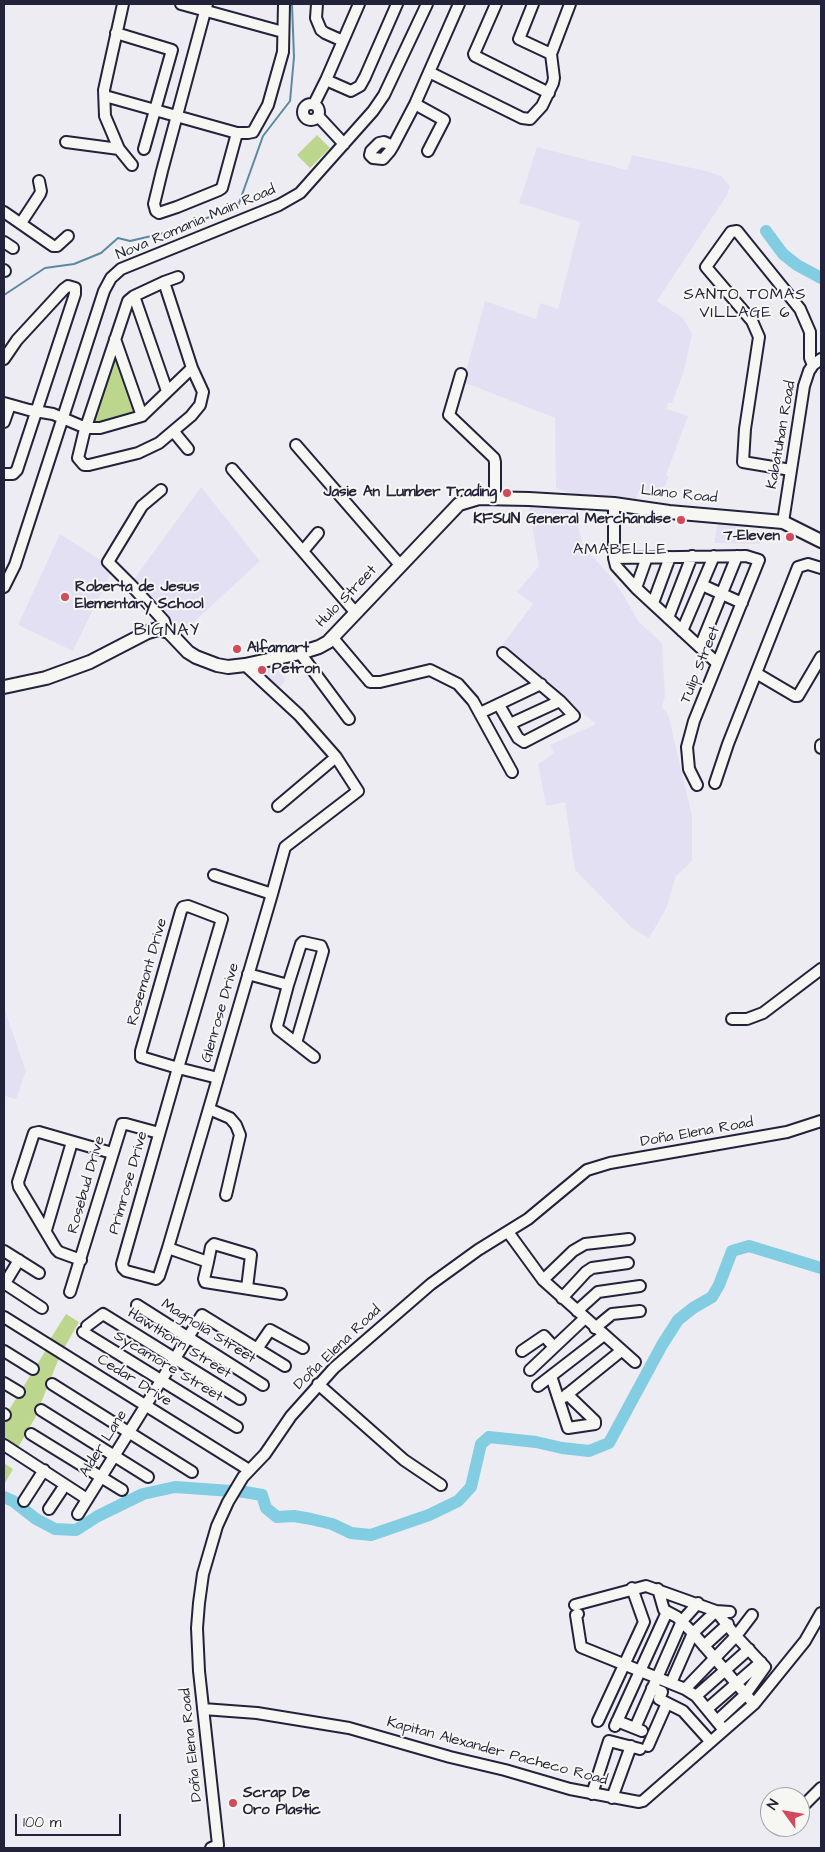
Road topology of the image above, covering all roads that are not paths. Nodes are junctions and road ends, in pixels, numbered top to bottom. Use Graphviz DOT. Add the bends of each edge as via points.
graph roads {
  1 [pos="123,4"];
  2 [pos="181,4"];
  3 [pos="284,4"];
  4 [pos="317,4"];
  5 [pos="358,4"];
  6 [pos="397,4"];
  7 [pos="427,4"];
  8 [pos="459,4"];
  9 [pos="496,4"];
  10 [pos="533,4"];
  11 [pos="570,4"];
  12 [pos="207,7"];
  13 [pos="283,32"];
  14 [pos="116,33"];
  15 [pos="342,41"];
  16 [pos="551,54"];
  17 [pos="429,72"];
  18 [pos="326,80"];
  19 [pos="549,93"];
  20 [pos="105,96"];
  21 [pos="314,104"];
  22 [pos="414,104"];
  23 [pos="156,109"];
  24 [pos="177,116"];
  25 [pos="318,116"];
  26 [pos="237,133"];
  27 [pos="66,142"];
  28 [pos="344,144"];
  29 [pos="393,146"];
  30 [pos="120,149"];
  31 [pos="144,149"];
  32 [pos="428,151"];
  33 [pos="132,165"];
  34 [pos="39,181"];
  35 [pos="4,212"];
  36 [pos="21,223"];
  37 [pos="68,236"];
  38 [pos="178,277"];
  39 [pos="164,282"];
  40 [pos="134,296"];
  41 [pos="52,302"];
  42 [pos="67,314"];
  43 [pos="115,339"];
  44 [pos="4,359"];
  45 [pos="817,362"];
  46 [pos="192,368"];
  47 [pos="461,374"];
  48 [pos="167,391"];
  49 [pos="7,404"];
  50 [pos="37,410"];
  51 [pos="142,416"];
  52 [pos="63,420"];
  53 [pos="4,422"];
  54 [pos="86,428"];
  55 [pos="174,432"];
  56 [pos="296,445"];
  57 [pos="188,449"];
  58 [pos="232,469"];
  59 [pos="791,470"];
  60 [pos="4,474"];
  61 [pos="161,490"];
  62 [pos="495,498"];
  63 [pos="530,499"];
  64 [pos="614,504"];
  65 [pos="783,522"];
  66 [pos="318,532"];
  67 [pos="821,542"];
  68 [pos="303,551"];
  69 [pos="692,556"];
  70 [pos="714,556"];
  71 [pos="737,556"];
  72 [pos="647,557"];
  73 [pos="670,557"];
  74 [pos="614,558"];
  75 [pos="400,565"];
  76 [pos="821,568"];
  77 [pos="702,585"];
  78 [pos="4,587"];
  79 [pos="636,588"];
  80 [pos="721,594"];
  81 [pos="742,602"];
  82 [pos="653,604"];
  83 [pos="355,612"];
  84 [pos="668,618"];
  85 [pos="167,631"];
  86 [pos="682,631"];
  87 [pos="332,637"];
  88 [pos="700,647"];
  89 [pos="300,653"];
  90 [pos="503,653"];
  91 [pos="821,657"];
  92 [pos="717,663"];
  93 [pos="244,665"];
  94 [pos="756,673"];
  95 [pos="541,684"];
  96 [pos="4,687"];
  97 [pos="560,701"];
  98 [pos="499,705"];
  99 [pos="480,713"];
  100 [pos="349,718"];
  101 [pos="510,724"];
  102 [pos="336,758"];
  103 [pos="512,772"];
  104 [pos="715,783"];
  105 [pos="697,785"];
  106 [pos="278,806"];
  107 [pos="214,875"];
  108 [pos="272,894"];
  109 [pos="222,919"];
  110 [pos="821,969"];
  111 [pos="248,974"];
  112 [pos="288,985"];
  113 [pos="732,1019"];
  114 [pos="296,1043"];
  115 [pos="314,1057"];
  116 [pos="178,1068"];
  117 [pos="218,1078"];
  118 [pos="209,1109"];
  119 [pos="821,1121"];
  120 [pos="159,1133"];
  121 [pos="72,1142"];
  122 [pos="112,1154"];
  123 [pos="226,1195"];
  124 [pos="46,1230"];
  125 [pos="508,1232"];
  126 [pos="629,1240"];
  127 [pos="168,1248"];
  128 [pos="4,1251"];
  129 [pos="20,1260"];
  130 [pos="81,1260"];
  131 [pos="208,1262"];
  132 [pos="628,1263"];
  133 [pos="39,1274"];
  134 [pos="159,1276"];
  135 [pos="543,1280"];
  136 [pos="4,1284"];
  137 [pos="640,1286"];
  138 [pos="247,1288"];
  139 [pos="70,1292"];
  140 [pos="281,1294"];
  141 [pos="562,1298"];
  142 [pos="137,1305"];
  143 [pos="42,1308"];
  144 [pos="640,1311"];
  145 [pos="103,1314"];
  146 [pos="581,1315"];
  147 [pos="4,1317"];
  148 [pos="595,1328"];
  149 [pos="604,1335"];
  150 [pos="188,1337"];
  151 [pos="554,1347"];
  152 [pos="303,1348"];
  153 [pos="256,1349"];
  154 [pos="4,1351"];
  155 [pos="522,1351"];
  156 [pos="621,1351"];
  157 [pos="174,1360"];
  158 [pos="634,1362"];
  159 [pos="285,1366"];
  160 [pos="33,1369"];
  161 [pos="530,1370"];
  162 [pos="551,1376"];
  163 [pos="161,1380"];
  164 [pos="4,1383"];
  165 [pos="52,1384"];
  166 [pos="263,1384"];
  167 [pos="318,1384"];
  168 [pos="538,1386"];
  169 [pos="18,1392"];
  170 [pos="240,1399"];
  171 [pos="146,1406"];
  172 [pos="41,1410"];
  173 [pos="237,1427"];
  174 [pos="129,1432"];
  175 [pos="31,1434"];
  176 [pos="4,1445"];
  177 [pos="114,1456"];
  178 [pos="44,1470"];
  179 [pos="248,1470"];
  180 [pos="192,1472"];
  181 [pos="101,1477"];
  182 [pos="148,1477"];
  183 [pos="65,1485"];
  184 [pos="441,1485"];
  185 [pos="122,1490"];
  186 [pos="87,1499"];
  187 [pos="24,1501"];
  188 [pos="49,1509"];
  189 [pos="78,1514"];
  190 [pos="632,1588"];
  191 [pos="658,1589"];
  192 [pos="698,1604"];
  193 [pos="716,1611"];
  194 [pos="667,1612"];
  195 [pos="730,1612"];
  196 [pos="821,1613"];
  197 [pos="752,1615"];
  198 [pos="682,1621"];
  199 [pos="728,1624"];
  200 [pos="693,1633"];
  201 [pos="736,1636"];
  202 [pos="704,1646"];
  203 [pos="748,1649"];
  204 [pos="715,1659"];
  205 [pos="761,1662"];
  206 [pos="625,1666"];
  207 [pos="639,1670"];
  208 [pos="725,1671"];
  209 [pos="656,1677"];
  210 [pos="670,1683"];
  211 [pos="736,1684"];
  212 [pos="652,1688"];
  213 [pos="685,1689"];
  214 [pos="745,1695"];
  215 [pos="696,1696"];
  216 [pos="667,1703"];
  217 [pos="754,1704"];
  218 [pos="204,1708"];
  219 [pos="707,1709"];
  220 [pos="717,1720"];
  221 [pos="598,1721"];
  222 [pos="724,1730"];
  223 [pos="710,1741"];
  224 [pos="639,1747"];
  225 [pos="821,1788"];
  226 [pos="592,1794"];
  227 [pos="612,1798"];
  228 [pos="810,1800"];
  229 [pos="211,1848"];
  1 -- 14 [label="street"];
  2 -- 12 [label="street"];
  3 -- 13 [label="street"];
  4 -- 15 [label="street" via="316,18 321,30"];
  5 -- 15 [label="street"];
  6 -- 18 [label="street" via="360,86 350,91"];
  7 -- 28 [label="street, Nova Romania Main Road" via="388,90"];
  8 -- 17 [label="street"];
  9 -- 19 [label="street" via="475,56"];
  10 -- 16 [label="street" via="518,39"];
  11 -- 16 [label="street"];
  12 -- 13 [label="street"];
  12 -- 24 [label="street"];
  13 -- 26 [label="street" via="283,52 268,105 253,132"];
  14 -- 20 [label="street"];
  14 -- 23 [label="street" via="172,50"];
  15 -- 18 [label="street"];
  16 -- 19 [label="street" via="554,78"];
  17 -- 19 [label="street" via="526,119 533,118"];
  17 -- 22 [label="street"];
  18 -- 21 [label="street"];
  20 -- 23 [label="street"];
  20 -- 30 [label="street" via="105,116"];
  21 -- 25 [label="street" via="318,107"];
  21 -- 25 [label="street" via="305,106 303,114 309,120"];
  22 -- 29 [label="street"];
  22 -- 32 [label="street" via="444,120"];
  23 -- 24 [label="street"];
  23 -- 31 [label="street"];
  24 -- 26 [label="street"];
  24 -- 26 [label="street" via="154,204 159,213 222,188"];
  25 -- 28 [label="street"];
  27 -- 30 [label="street"];
  28 -- 52 [label="street, Nova Romania Main Road" via="310,184 290,200 116,273 104,291"];
  30 -- 33 [label="street"];
  34 -- 36 [label="street" via="40,194"];
  35 -- 36 [label="street"];
  36 -- 37 [label="street" via="54,246"];
  38 -- 39 [label="street"];
  39 -- 40 [label="street"];
  39 -- 46 [label="street"];
  40 -- 43 [label="street" via="128,301"];
  40 -- 48 [label="street"];
  41 -- 42 [label="street"];
  41 -- 42 [label="street" via="66,287 75,288"];
  41 -- 44 [label="street"];
  42 -- 50 [label="street"];
  43 -- 51 [label="street"];
  43 -- 54 [label="street"];
  45 -- 59 [label="street, Kabatuhan Road" via="804,386"];
  45 -- 59 [label="street" via="810,358 810,332 800,309 737,231 731,232 706,267 752,321 759,337 743,462"];
  46 -- 48 [label="street"];
  46 -- 55 [label="street" via="203,392 202,399 191,416"];
  47 -- 62 [label="street" via="449,415 494,458"];
  48 -- 51 [label="street"];
  49 -- 50 [label="street"];
  49 -- 53 [label="street"];
  50 -- 52 [label="street"];
  50 -- 60 [label="street" via="16,473"];
  51 -- 54 [label="street" via="100,428"];
  52 -- 54 [label="street"];
  52 -- 78 [label="street, Nova Romania Main Road" via="15,565"];
  54 -- 55 [label="street" via="78,458 89,465 144,450"];
  55 -- 57 [label="street"];
  56 -- 75 [label="street"];
  58 -- 68 [label="street"];
  59 -- 65 [label="street, Kabatuhan Road"];
  61 -- 85 [label="street" via="142,506 108,563 164,621"];
  62 -- 63 [label="main road, Hulo Street"];
  62 -- 75 [label="main road, Hulo Street" via="479,498 458,504"];
  63 -- 64 [label="main road, Llano Road"];
  64 -- 65 [label="main road, Llano Road"];
  64 -- 74 [label="street"];
  65 -- 67 [label="main road, Llano Road"];
  66 -- 68 [label="street"];
  68 -- 83 [label="street"];
  69 -- 70 [label="street"];
  69 -- 73 [label="street"];
  69 -- 84 [label="street"];
  70 -- 71 [label="street"];
  70 -- 77 [label="street"];
  71 -- 80 [label="street"];
  71 -- 81 [label="street, Tulip Street" via="760,562"];
  72 -- 73 [label="street"];
  72 -- 74 [label="street"];
  72 -- 79 [label="street"];
  73 -- 82 [label="street"];
  74 -- 79 [label="street" via="621,573"];
  75 -- 83 [label="main road, Hulo Street"];
  76 -- 94 [label="street" via="808,564 798,567"];
  77 -- 80 [label="street"];
  77 -- 86 [label="street"];
  79 -- 82 [label="street"];
  80 -- 81 [label="street"];
  80 -- 88 [label="street"];
  81 -- 92 [label="street, Tulip Street"];
  82 -- 84 [label="street"];
  83 -- 87 [label="main road, Hulo Street"];
  84 -- 86 [label="street"];
  85 -- 93 [label="main road, Hulo Street" via="188,652 206,662 228,667"];
  85 -- 96 [label="main road" via="154,630 90,662 46,678"];
  86 -- 88 [label="street"];
  87 -- 89 [label="main road, Hulo Street" via="319,647"];
  87 -- 99 [label="street" via="370,682 430,670 458,684"];
  88 -- 92 [label="street"];
  89 -- 93 [label="main road, Hulo Street"];
  89 -- 100 [label="street"];
  90 -- 95 [label="street"];
  91 -- 94 [label="street" via="798,696"];
  92 -- 105 [label="street, Tulip Street" via="687,747 689,769"];
  93 -- 102 [label="street" via="299,715"];
  94 -- 104 [label="street"];
  95 -- 97 [label="street"];
  95 -- 98 [label="street"];
  97 -- 101 [label="street"];
  97 -- 101 [label="street" via="573,714 572,718 524,742"];
  98 -- 99 [label="street"];
  98 -- 101 [label="street"];
  99 -- 103 [label="street"];
  102 -- 106 [label="street"];
  102 -- 108 [label="street, Glenrose Drive" via="358,790 286,845"];
  107 -- 108 [label="street"];
  108 -- 111 [label="street, Glenrose Drive"];
  109 -- 116 [label="street, Primrose Drive"];
  109 -- 116 [label="street, Rosemont Drive" via="183,907 141,1052 142,1057"];
  110 -- 113 [label="street" via="763,1013 747,1019"];
  111 -- 112 [label="street"];
  111 -- 117 [label="street, Glenrose Drive"];
  112 -- 114 [label="street" via="277,1026"];
  112 -- 114 [label="street" via="301,943 323,948"];
  114 -- 115 [label="street"];
  116 -- 117 [label="street"];
  116 -- 120 [label="street, Primrose Drive"];
  117 -- 118 [label="street, Glenrose Drive"];
  118 -- 123 [label="street" via="230,1118 240,1135"];
  118 -- 127 [label="street, Glenrose Drive"];
  119 -- 125 [label="street, Doña Elena Road" via="778,1134 597,1166 580,1175 539,1211"];
  120 -- 122 [label="street, Rosebud Drive" via="122,1124"];
  120 -- 134 [label="street, Primrose Drive" via="122,1264 126,1271 156,1279"];
  121 -- 122 [label="street"];
  121 -- 124 [label="street"];
  121 -- 124 [label="street" via="34,1133 18,1182"];
  122 -- 130 [label="street, Rosebud Drive"];
  124 -- 130 [label="street" via="59,1252"];
  125 -- 135 [label="street"];
  125 -- 167 [label="street, Doña Elena Road" via="431,1284"];
  126 -- 135 [label="street" via="585,1244"];
  127 -- 131 [label="street"];
  127 -- 134 [label="street, Glenrose Drive"];
  128 -- 129 [label="street"];
  129 -- 133 [label="street"];
  129 -- 136 [label="street"];
  130 -- 139 [label="street, Rosebud Drive"];
  131 -- 138 [label="street" via="205,1282"];
  131 -- 138 [label="street" via="214,1244 251,1255"];
  132 -- 141 [label="street" via="592,1268"];
  135 -- 141 [label="street"];
  136 -- 143 [label="street"];
  137 -- 146 [label="street" via="598,1292"];
  138 -- 140 [label="street"];
  141 -- 146 [label="street"];
  142 -- 150 [label="street, Magnolia Street"];
  144 -- 148 [label="street" via="612,1314"];
  145 -- 157 [label="street, Hawthorn Street"];
  145 -- 163 [label="street, Sycamore Street" via="85,1329"];
  146 -- 148 [label="street"];
  146 -- 151 [label="street"];
  147 -- 171 [label="street, Cedar Drive"];
  148 -- 149 [label="street"];
  149 -- 156 [label="street"];
  149 -- 162 [label="street"];
  150 -- 153 [label="street, Alder Lane" via="204,1315"];
  150 -- 157 [label="street, Alder Lane"];
  150 -- 166 [label="street, Magnolia Street"];
  151 -- 155 [label="street" via="546,1336 542,1336"];
  151 -- 161 [label="street"];
  152 -- 153 [label="street" via="270,1330"];
  153 -- 159 [label="street"];
  154 -- 160 [label="street"];
  156 -- 158 [label="street"];
  156 -- 162 [label="street" via="563,1397"];
  157 -- 163 [label="street, Alder Lane"];
  157 -- 170 [label="street, Hawthorn Street"];
  162 -- 168 [label="street"];
  163 -- 171 [label="street, Alder Lane"];
  163 -- 173 [label="street, Sycamore Street"];
  164 -- 169 [label="street"];
  165 -- 174 [label="street"];
  167 -- 179 [label="street, Doña Elena Road" via="265,1454"];
  167 -- 184 [label="street" via="404,1460"];
  171 -- 174 [label="street, Alder Lane"];
  171 -- 179 [label="street, Cedar Drive"];
  172 -- 177 [label="street"];
  174 -- 177 [label="street, Alder Lane"];
  174 -- 180 [label="street"];
  175 -- 181 [label="street"];
  176 -- 178 [label="street"];
  177 -- 181 [label="street, Alder Lane"];
  177 -- 182 [label="street"];
  178 -- 183 [label="street"];
  178 -- 187 [label="street"];
  179 -- 218 [label="street, Doña Elena Road" via="228,1502 212,1541 200,1594 198,1645"];
  181 -- 185 [label="street"];
  181 -- 186 [label="street, Alder Lane"];
  183 -- 186 [label="street"];
  183 -- 188 [label="street"];
  186 -- 189 [label="street, Alder Lane"];
  190 -- 191 [label="street" via="646,1586"];
  190 -- 206 [label="street" via="644,1622"];
  190 -- 206 [label="street" via="576,1610 580,1647"];
  191 -- 192 [label="street"];
  191 -- 194 [label="street"];
  192 -- 193 [label="street"];
  192 -- 198 [label="street"];
  193 -- 195 [label="street"];
  193 -- 199 [label="street"];
  193 -- 200 [label="street"];
  194 -- 198 [label="street"];
  194 -- 207 [label="street"];
  196 -- 217 [label="street, Kapitan Alexander Pacheco Road" via="805,1641"];
  197 -- 201 [label="street"];
  198 -- 200 [label="street"];
  198 -- 209 [label="street"];
  199 -- 201 [label="street"];
  199 -- 202 [label="street"];
  200 -- 202 [label="street"];
  200 -- 210 [label="street"];
  201 -- 203 [label="street"];
  201 -- 204 [label="street"];
  202 -- 204 [label="street"];
  203 -- 205 [label="street"];
  203 -- 208 [label="street"];
  204 -- 208 [label="street"];
  204 -- 213 [label="street"];
  205 -- 211 [label="street"];
  205 -- 214 [label="street" via="765,1668"];
  206 -- 207 [label="street"];
  206 -- 221 [label="street"];
  207 -- 209 [label="street"];
  207 -- 212 [label="street" via="616,1723 638,1729"];
  208 -- 211 [label="street"];
  208 -- 215 [label="street"];
  209 -- 210 [label="street"];
  209 -- 212 [label="street"];
  210 -- 213 [label="street"];
  211 -- 214 [label="street"];
  211 -- 219 [label="street"];
  212 -- 216 [label="street" via="661,1692 659,1699"];
  213 -- 215 [label="street"];
  214 -- 217 [label="street"];
  214 -- 220 [label="street"];
  215 -- 219 [label="street"];
  216 -- 223 [label="street" via="683,1711"];
  216 -- 224 [label="street"];
  217 -- 222 [label="street, Kapitan Alexander Pacheco Road"];
  218 -- 226 [label="street, Kapitan Alexander Pacheco Road" via="349,1728"];
  218 -- 229 [label="street, Doña Elena Road" via="218,1845"];
  219 -- 220 [label="street"];
  220 -- 222 [label="street"];
  222 -- 223 [label="street, Kapitan Alexander Pacheco Road"];
  223 -- 227 [label="street, Kapitan Alexander Pacheco Road" via="641,1802"];
  224 -- 226 [label="street" via="610,1739"];
  224 -- 227 [label="street"];
  225 -- 228 [label="street"];
  226 -- 227 [label="street, Kapitan Alexander Pacheco Road"];
}
